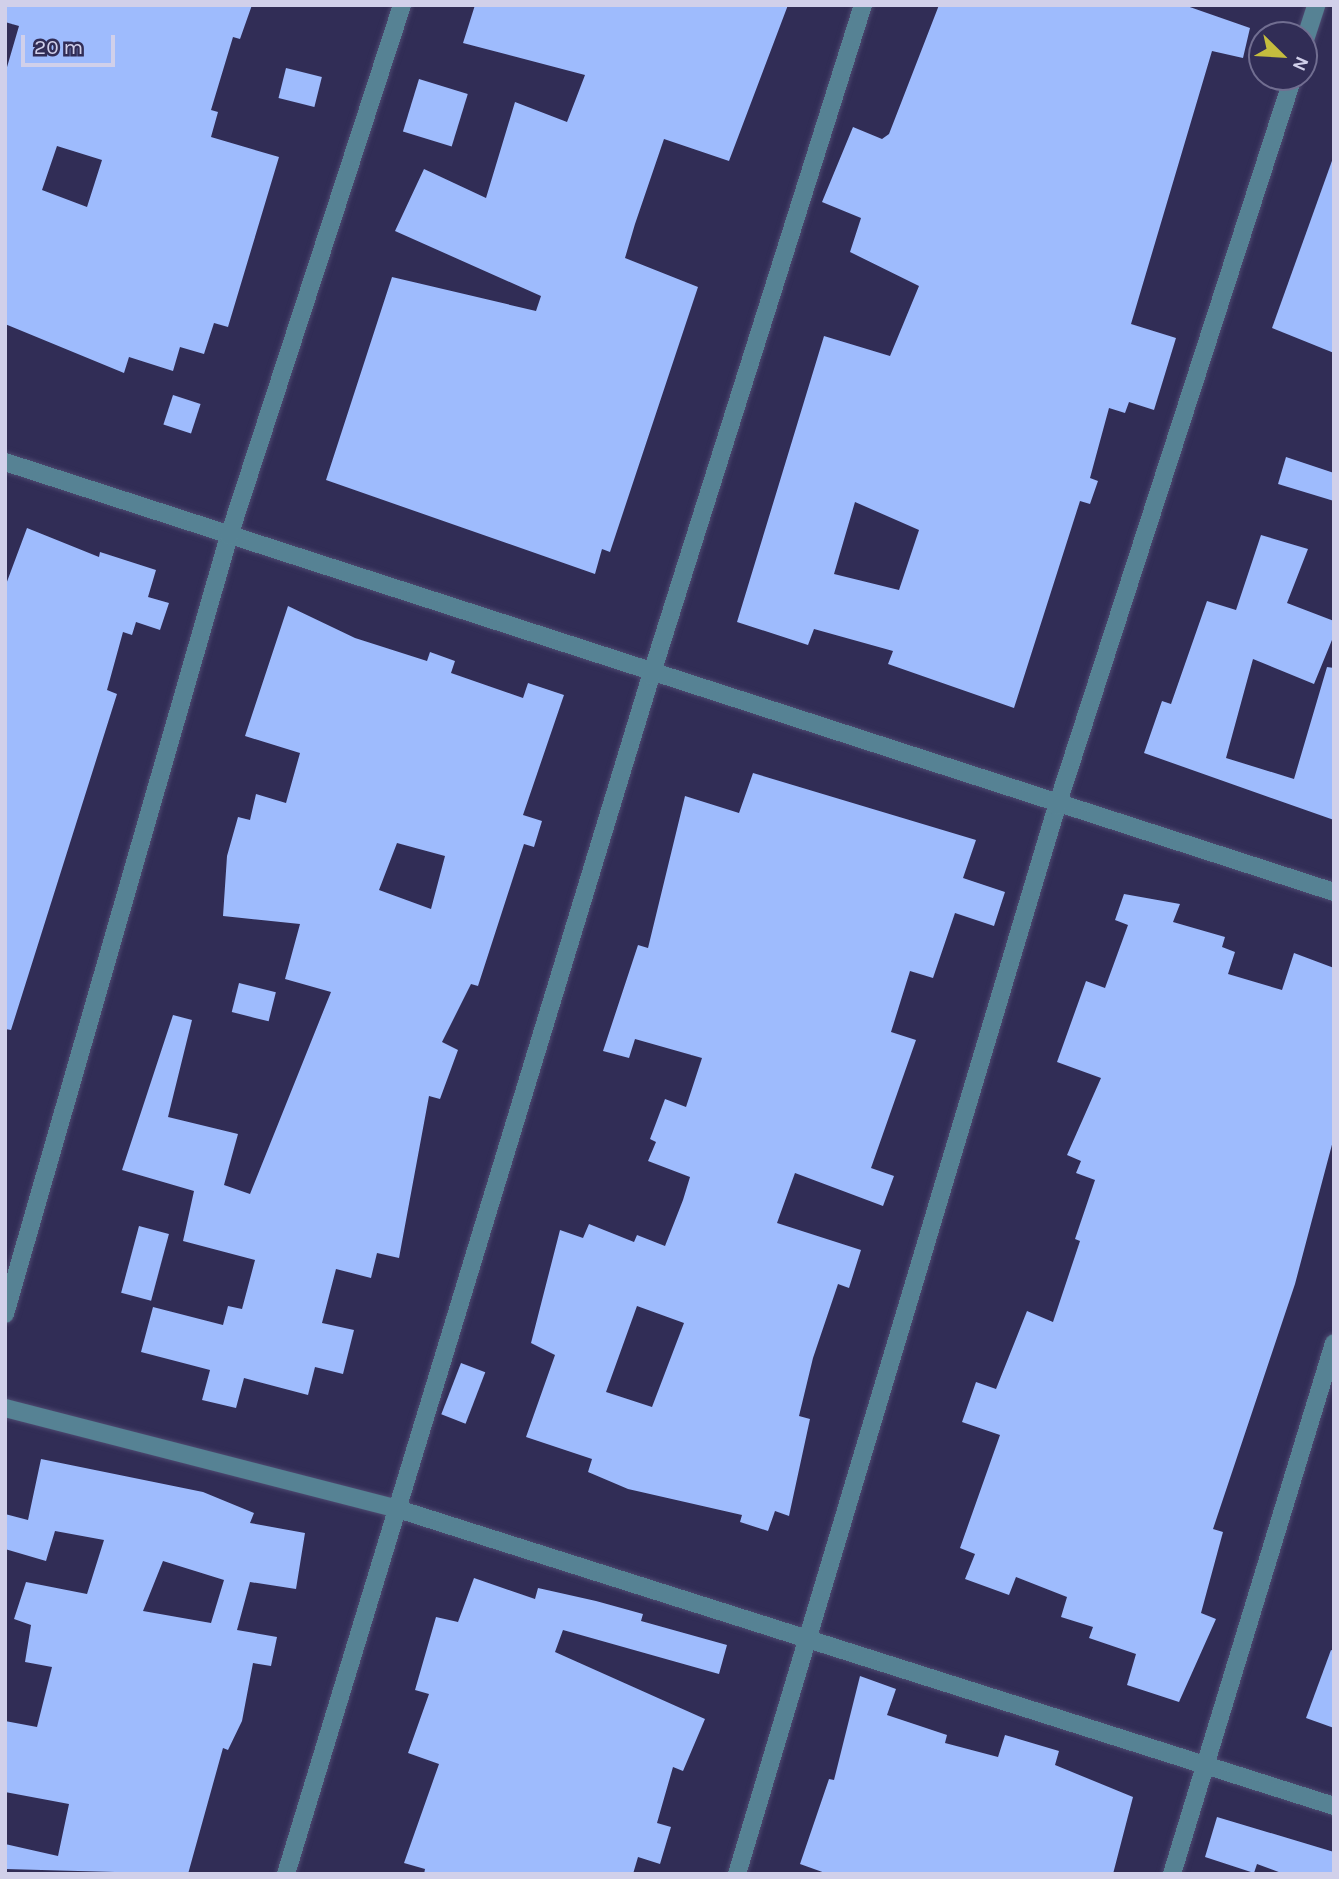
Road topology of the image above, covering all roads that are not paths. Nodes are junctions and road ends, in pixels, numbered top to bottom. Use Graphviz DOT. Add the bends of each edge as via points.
graph roads {
  1 [pos="402,5"];
  2 [pos="863,5"];
  3 [pos="1288,91"];
  4 [pos="5,462"];
  5 [pos="229,536"];
  6 [pos="651,676"];
  7 [pos="1057,806"];
  8 [pos="1334,892"];
  9 [pos="5,1314"];
  10 [pos="1334,1343"];
  11 [pos="5,1408"];
  12 [pos="401,1510"];
  13 [pos="811,1637"];
  14 [pos="1209,1762"];
  15 [pos="1334,1806"];
  16 [pos="286,1874"];
  17 [pos="737,1874"];
  18 [pos="1172,1874"];
  1 -- 5 [label="street"];
  2 -- 6 [label="street"];
  3 -- 7 [label="street"];
  4 -- 5 [label="street"];
  5 -- 6 [label="street"];
  5 -- 9 [label="street"];
  6 -- 7 [label="street"];
  6 -- 12 [label="street"];
  7 -- 8 [label="street"];
  7 -- 13 [label="street"];
  10 -- 14 [label="street"];
  11 -- 12 [label="street"];
  12 -- 13 [label="street"];
  12 -- 16 [label="street"];
  13 -- 14 [label="street"];
  13 -- 17 [label="street"];
  14 -- 15 [label="street"];
  14 -- 18 [label="street"];
}
